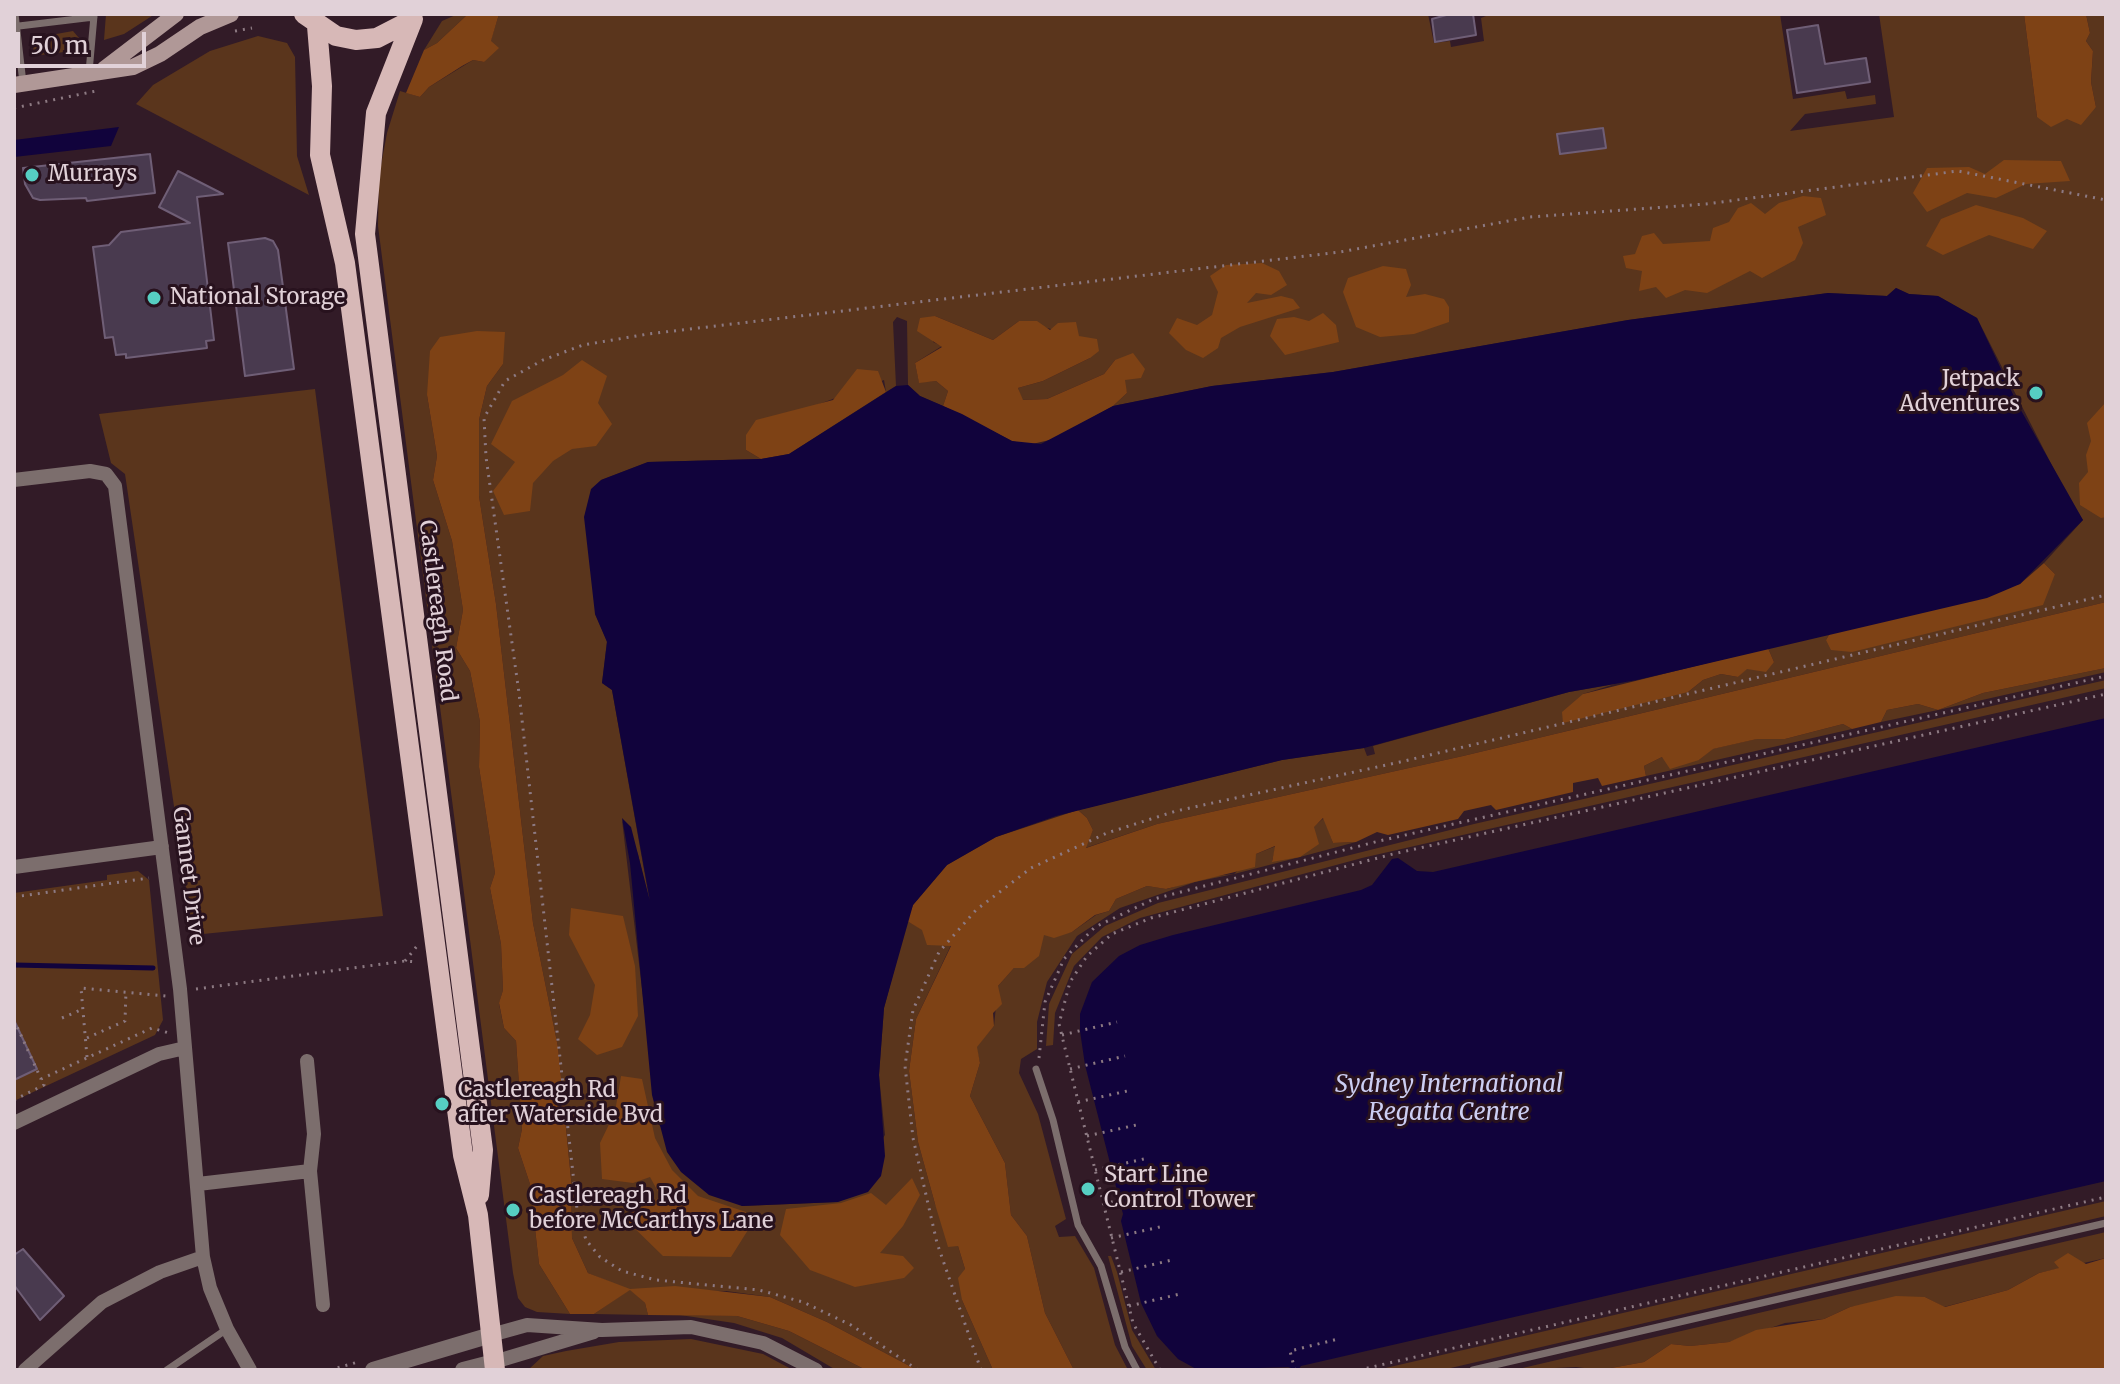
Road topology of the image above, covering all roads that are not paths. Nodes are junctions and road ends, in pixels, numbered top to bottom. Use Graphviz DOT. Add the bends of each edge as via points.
graph roads {
  1 [pos="15,14"];
  2 [pos="176,14"];
  3 [pos="231,14"];
  4 [pos="94,16"];
  5 [pos="415,16"];
  6 [pos="307,18"];
  7 [pos="19,26"];
  8 [pos="96,73"];
  9 [pos="19,84"];
  10 [pos="14,480"];
  11 [pos="162,847"];
  12 [pos="14,867"];
  13 [pos="184,1044"];
  14 [pos="307,1061"];
  15 [pos="1036,1069"];
  16 [pos="14,1123"];
  17 [pos="310,1171"];
  18 [pos="198,1184"];
  19 [pos="478,1215"];
  20 [pos="2106,1223"];
  21 [pos="203,1257"];
  22 [pos="323,1305"];
  23 [pos="227,1329"];
  24 [pos="602,1330"];
  25 [pos="491,1335"];
  26 [pos="494,1366"];
  27 [pos="25,1370"];
  28 [pos="167,1370"];
  29 [pos="250,1370"];
  30 [pos="373,1370"];
  31 [pos="463,1370"];
  32 [pos="816,1370"];
  33 [pos="1137,1370"];
  34 [pos="1473,1370"];
  1 -- 7 [label="lane"];
  2 -- 8 [label="main road"];
  3 -- 8 [label="main road" via="133,67"];
  4 -- 7 [label="lane"];
  4 -- 8 [label="lane"];
  5 -- 6 [label="main road" via="377,38 356,40 336,36"];
  5 -- 19 [label="main road, Castlereagh Road" via="376,113 365,234 483,1150"];
  6 -- 19 [label="main road, Castlereagh Road" via="322,86 320,155 345,263 463,1155"];
  7 -- 9 [label="lane"];
  8 -- 9 [label="main road"];
  10 -- 11 [label="street, Gannet Drive" via="90,471 106,474 115,486"];
  11 -- 12 [label="street"];
  11 -- 13 [label="street, Gannet Drive"];
  13 -- 16 [label="street"];
  13 -- 18 [label="street, Gannet Drive"];
  14 -- 17 [label="street" via="314,1134"];
  15 -- 33 [label="lane" via="1078,1225 1101,1266"];
  17 -- 18 [label="street"];
  17 -- 22 [label="street"];
  18 -- 21 [label="street, Gannet Drive"];
  19 -- 25 [label="main road, Castlereagh Road"];
  20 -- 34 [label="lane"];
  21 -- 23 [label="street, Gannet Drive"];
  21 -- 27 [label="street" via="102,1302"];
  23 -- 28 [label="lane"];
  23 -- 29 [label="street, Gannet Drive"];
  24 -- 25 [label="street" via="527,1325"];
  24 -- 26 [label="street"];
  24 -- 32 [label="street" via="691,1327 728,1333 763,1343"];
  25 -- 26 [label="main road, Castlereagh Road"];
  25 -- 30 [label="street"];
  26 -- 31 [label="street"];
}
